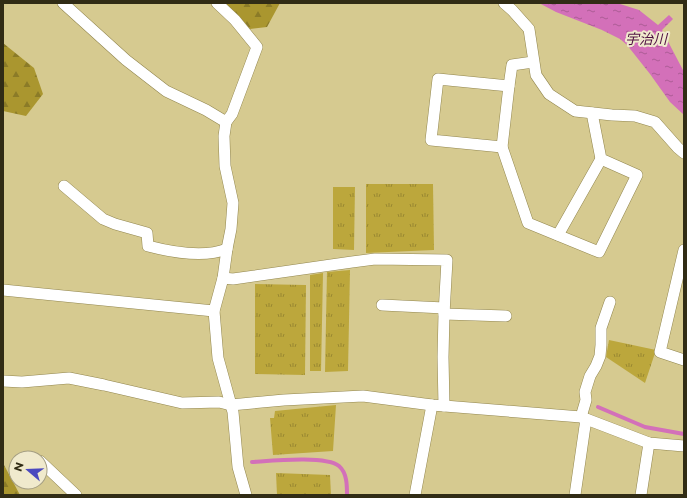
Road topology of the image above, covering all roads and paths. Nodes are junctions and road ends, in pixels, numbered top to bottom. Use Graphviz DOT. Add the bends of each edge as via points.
graph roads {
  1 [pos="63,3"];
  2 [pos="217,3"];
  3 [pos="504,3"];
  4 [pos="534,62"];
  5 [pos="509,86"];
  6 [pos="592,113"];
  7 [pos="226,122"];
  8 [pos="502,147"];
  9 [pos="684,153"];
  10 [pos="601,159"];
  11 [pos="64,186"];
  12 [pos="558,235"];
  13 [pos="227,249"];
  14 [pos="684,250"];
  15 [pos="682,271"];
  16 [pos="223,278"];
  17 [pos="3,290"];
  18 [pos="610,302"];
  19 [pos="382,305"];
  20 [pos="214,311"];
  21 [pos="444,311"];
  22 [pos="506,316"];
  23 [pos="684,360"];
  24 [pos="3,381"];
  25 [pos="231,405"];
  26 [pos="432,405"];
  27 [pos="444,406"];
  28 [pos="584,418"];
  29 [pos="649,443"];
  30 [pos="684,444"];
  31 [pos="48,469"];
  32 [pos="76,495"];
  33 [pos="246,495"];
  34 [pos="415,495"];
  35 [pos="575,495"];
  36 [pos="641,495"];
  1 -- 7 [label="street" via="126,60 166,90"];
  2 -- 7 [label="street" via="258,46 232,114"];
  3 -- 4 [label="street" via="529,29"];
  4 -- 5 [label="street" via="512,65"];
  4 -- 6 [label="street" via="536,75 549,94 575,111"];
  5 -- 8 [label="street"];
  5 -- 8 [label="street" via="438,79 431,140"];
  6 -- 9 [label="street" via="635,116 654,122"];
  6 -- 10 [label="street"];
  7 -- 13 [label="street" via="225,166 232,204"];
  8 -- 12 [label="street" via="528,223"];
  10 -- 12 [label="street"];
  10 -- 12 [label="street" via="637,175 599,252"];
  11 -- 13 [label="street" via="103,219 147,233 148,246 191,253"];
  13 -- 16 [label="street"];
  14 -- 15 [label="street"];
  15 -- 23 [label="street" via="660,352"];
  16 -- 20 [label="street"];
  16 -- 21 [label="street" via="233,280 375,259 447,260"];
  17 -- 20 [label="street"];
  18 -- 28 [label="street" via="601,328 600,356 585,392"];
  19 -- 21 [label="street"];
  20 -- 25 [label="street" via="218,358"];
  21 -- 22 [label="street"];
  21 -- 27 [label="street"];
  24 -- 25 [label="street" via="69,378 182,403 219,402"];
  25 -- 26 [label="street" via="363,396"];
  25 -- 33 [label="street" via="238,467"];
  26 -- 27 [label="street"];
  26 -- 34 [label="street"];
  27 -- 28 [label="street"];
  28 -- 29 [label="street"];
  28 -- 35 [label="street"];
  29 -- 30 [label="street"];
  29 -- 36 [label="street"];
  31 -- 32 [label="street"];
}
